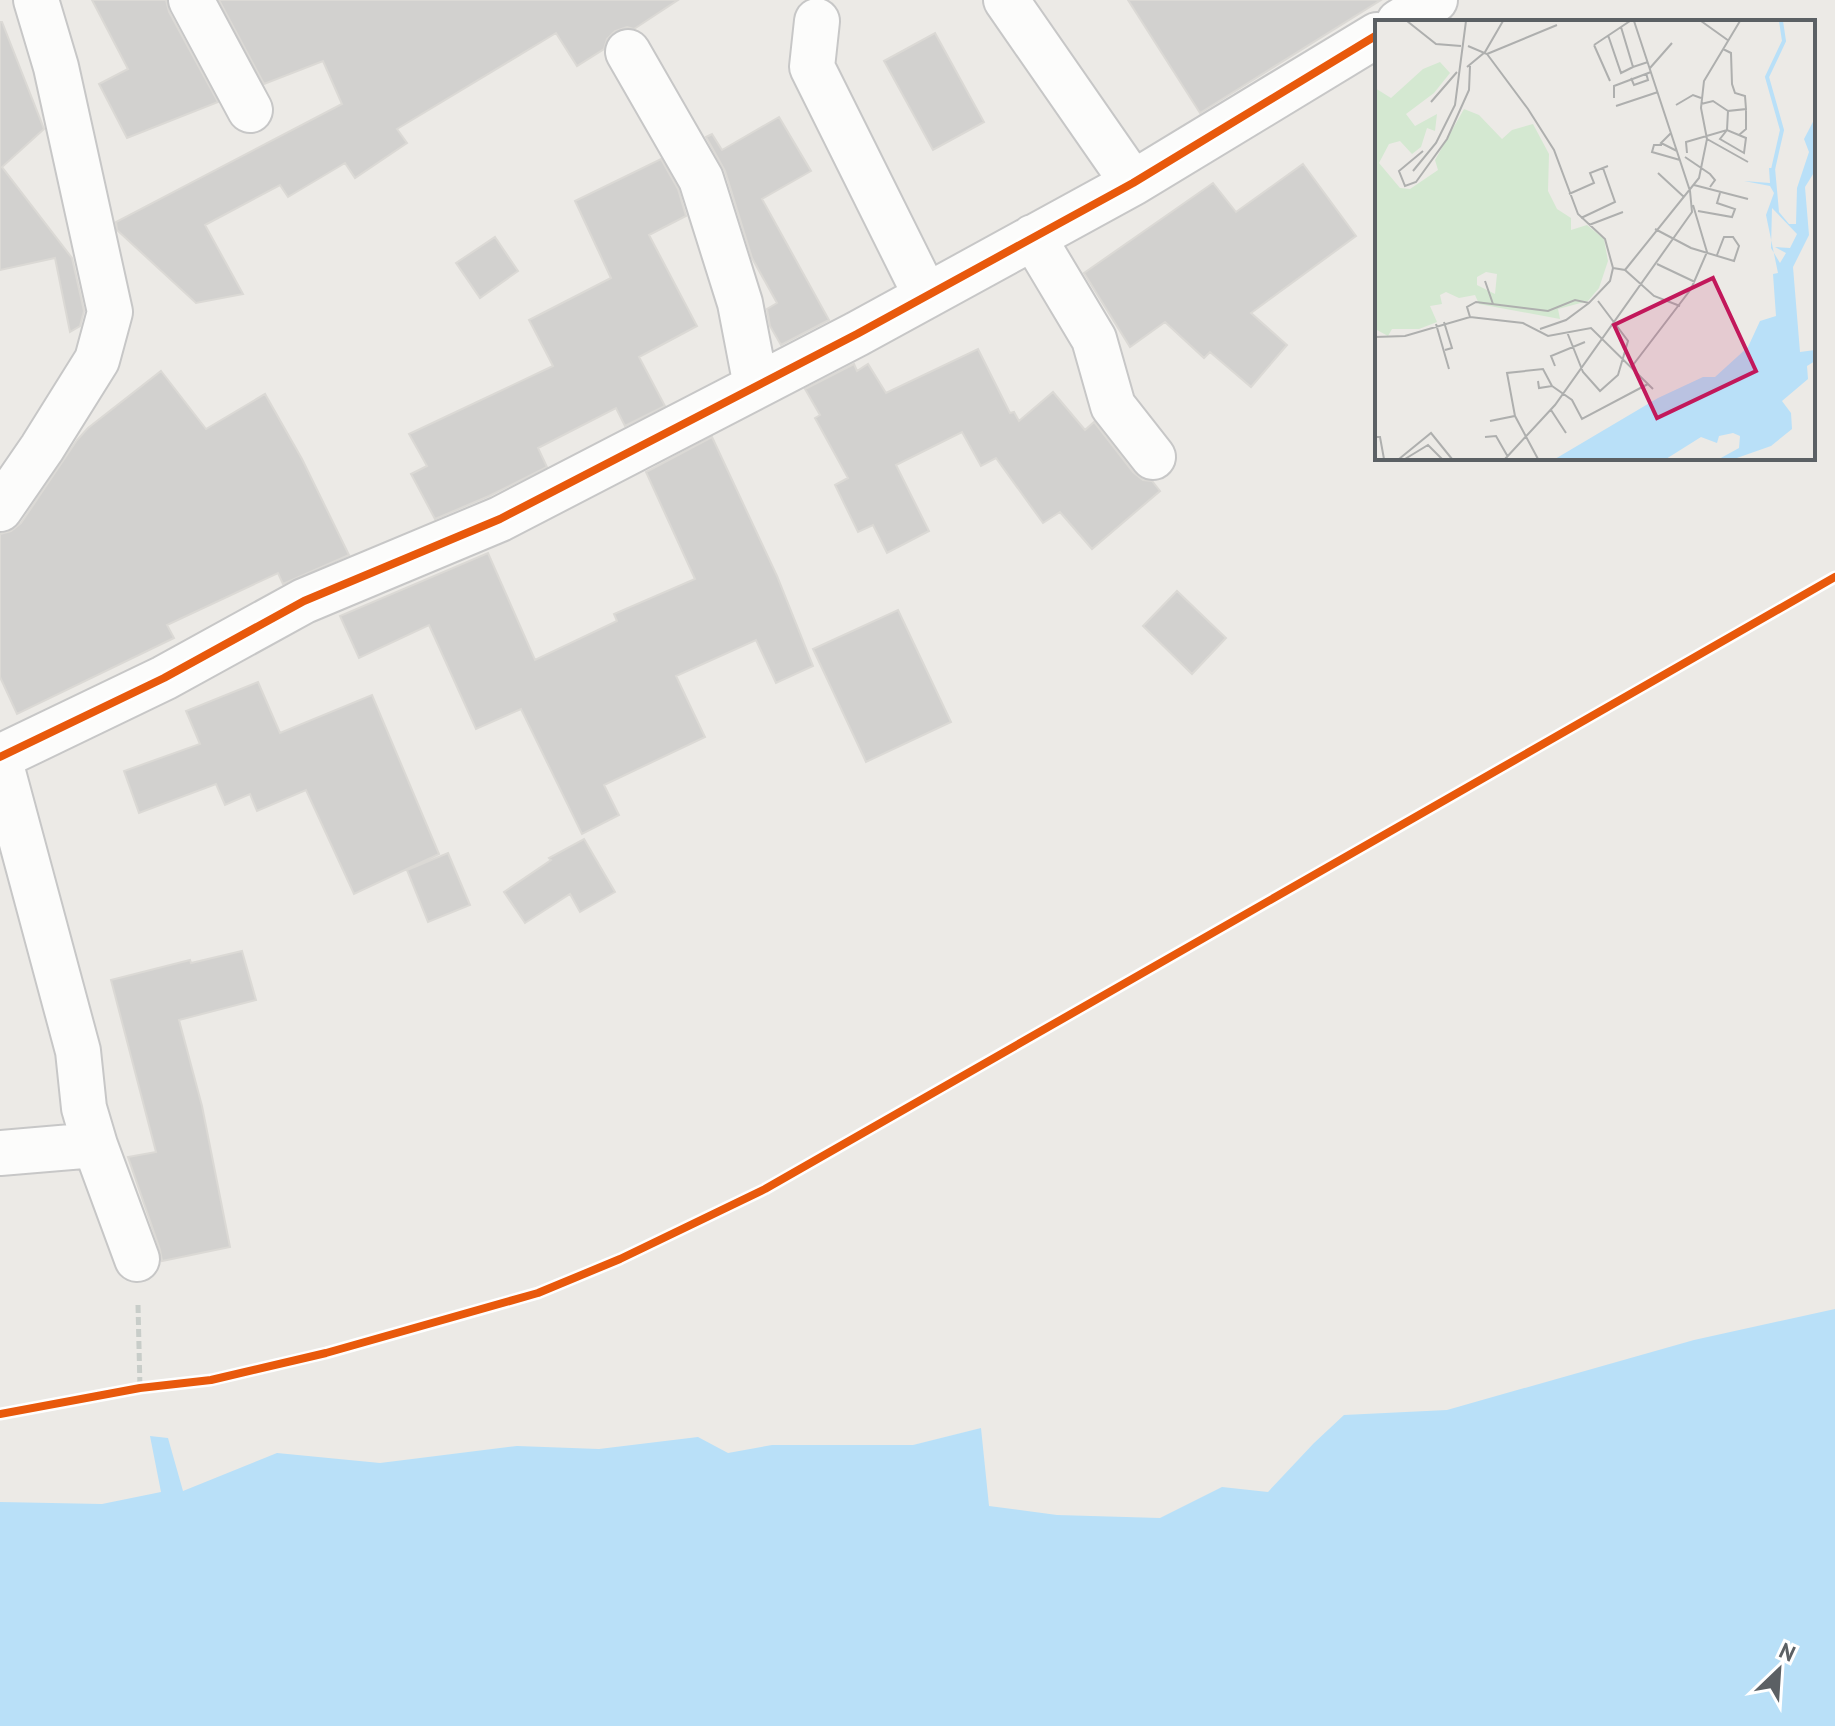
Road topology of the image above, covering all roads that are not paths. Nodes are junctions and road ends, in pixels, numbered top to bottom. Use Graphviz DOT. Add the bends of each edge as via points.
graph roads {
  1 [pos="36,0"];
  2 [pos="191,0"];
  3 [pos="1006,0"];
  4 [pos="1435,0"];
  5 [pos="1402,20"];
  6 [pos="817,21"];
  7 [pos="1375,36"];
  8 [pos="628,52"];
  9 [pos="250,110"];
  10 [pos="1133,183"];
  11 [pos="1033,237"];
  12 [pos="926,296"];
  13 [pos="756,386"];
  14 [pos="1153,457"];
  15 [pos="0,509"];
  16 [pos="0,759"];
  17 [pos="95,1145"];
  18 [pos="0,1153"];
  19 [pos="137,1259"];
  1 -- 15 [label="street" via="110,312 97,360"];
  2 -- 9 [label="street"];
  3 -- 10 [label="street"];
  4 -- 5 [label="street"];
  6 -- 12 [label="street" via="812,67"];
  7 -- 10 [label="street"];
  8 -- 13 [label="street" via="701,179 740,303"];
  10 -- 11 [label="street"];
  11 -- 12 [label="street"];
  11 -- 14 [label="street" via="1094,339 1113,406"];
  12 -- 13 [label="street"];
  13 -- 16 [label="street" via="500,519 304,601"];
  16 -- 17 [label="street" via="78,1051 84,1108"];
  17 -- 18 [label="street"];
  17 -- 19 [label="street"];
}
